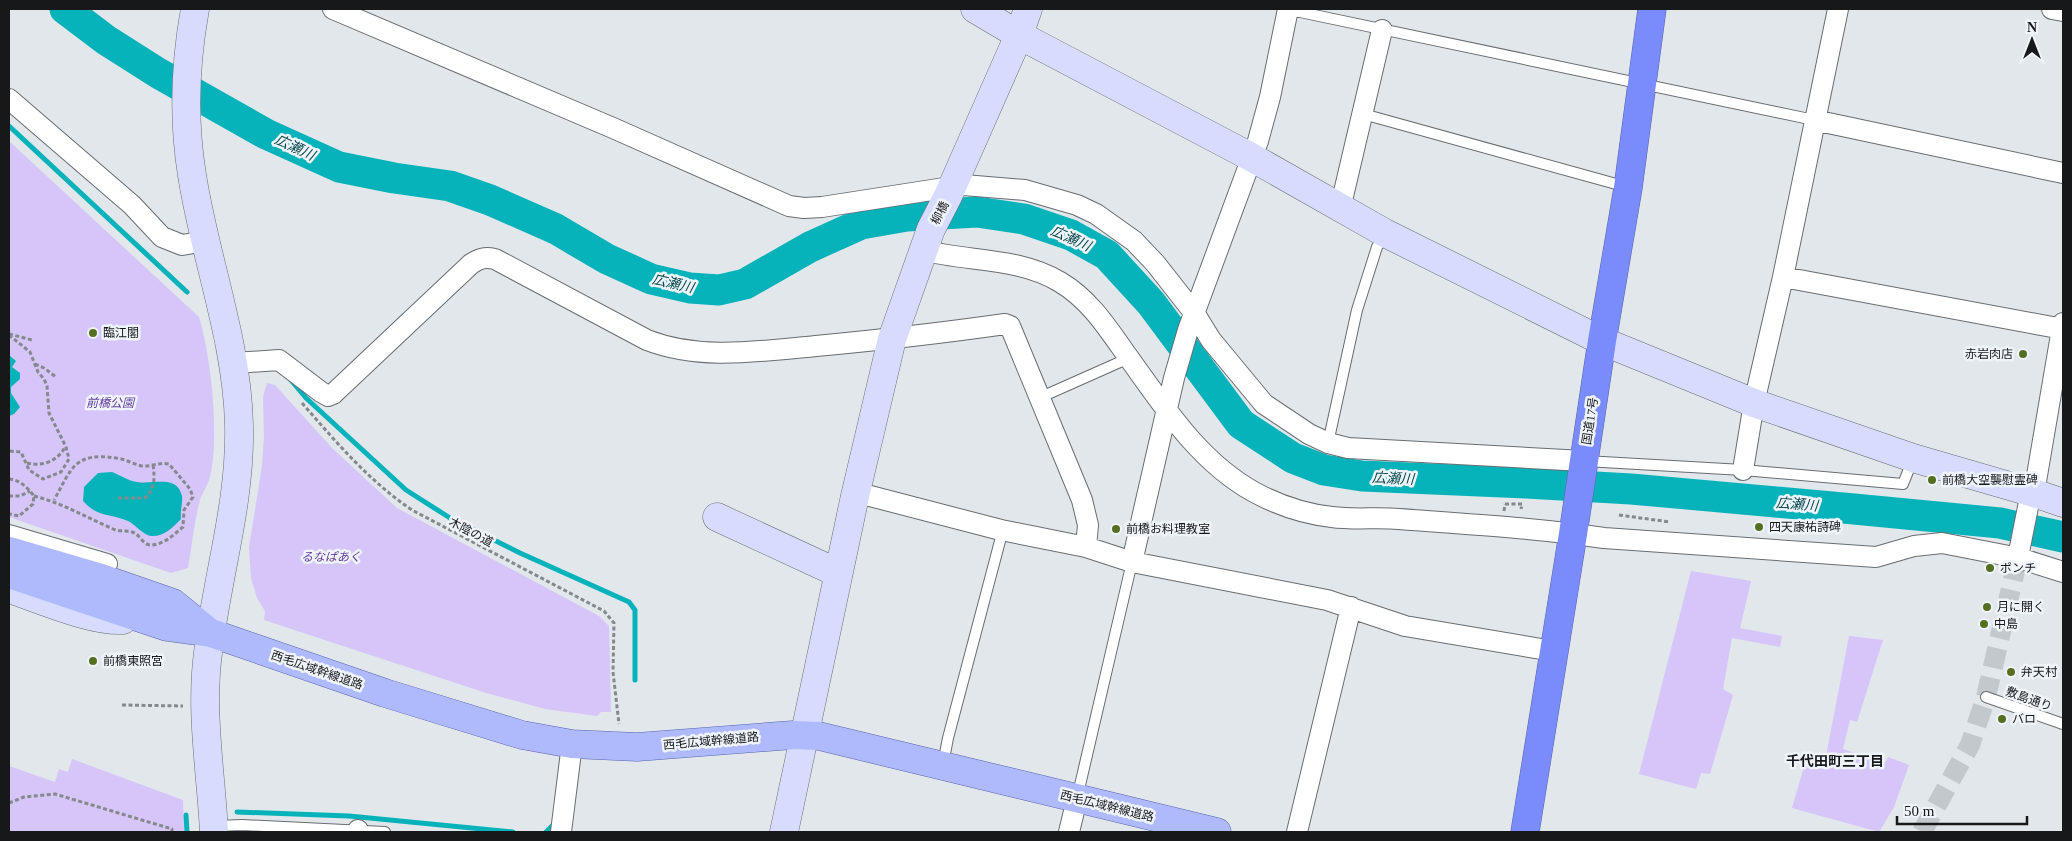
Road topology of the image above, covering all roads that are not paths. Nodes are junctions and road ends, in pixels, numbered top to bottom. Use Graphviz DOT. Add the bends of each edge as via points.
graph roads {
  1 [pos="195,9"];
  2 [pos="333,9"];
  3 [pos="975,9"];
  4 [pos="1028,9"];
  5 [pos="1652,9"];
  6 [pos="1838,9"];
  7 [pos="2052,9"];
  8 [pos="1288,10"];
  9 [pos="2063,11"];
  10 [pos="1382,30"];
  11 [pos="1019,34"];
  12 [pos="1643,85"];
  13 [pos="9,99"];
  14 [pos="1363,114"];
  15 [pos="1814,120"];
  16 [pos="1251,157"];
  17 [pos="2063,173"];
  18 [pos="1628,188"];
  19 [pos="950,191"];
  20 [pos="1340,209"];
  21 [pos="1385,233"];
  22 [pos="927,239"];
  23 [pos="206,241"];
  24 [pos="1783,277"];
  25 [pos="1191,322"];
  26 [pos="2063,327"];
  27 [pos="892,339"];
  28 [pos="1602,340"];
  29 [pos="1129,358"];
  30 [pos="234,362"];
  31 [pos="1039,398"];
  32 [pos="1754,402"];
  33 [pos="1166,409"];
  34 [pos="1328,443"];
  35 [pos="1913,458"];
  36 [pos="1583,466"];
  37 [pos="1743,470"];
  38 [pos="855,496"];
  39 [pos="2031,497"];
  40 [pos="2063,503"];
  41 [pos="717,517"];
  42 [pos="1575,521"];
  43 [pos="1001,530"];
  44 [pos="9,535"];
  45 [pos="1086,547"];
  46 [pos="9,551"];
  47 [pos="2019,555"];
  48 [pos="1132,562"];
  49 [pos="107,564"];
  50 [pos="2063,572"];
  51 [pos="838,573"];
  52 [pos="9,574"];
  53 [pos="9,589"];
  54 [pos="1351,607"];
  55 [pos="142,619"];
  56 [pos="211,633"];
  57 [pos="1553,651"];
  58 [pos="1986,697"];
  59 [pos="2063,724"];
  60 [pos="805,735"];
  61 [pos="572,744"];
  62 [pos="943,766"];
  63 [pos="1077,799"];
  64 [pos="214,829"];
  65 [pos="358,831"];
  66 [pos="384,832"];
  67 [pos="561,832"];
  68 [pos="784,832"];
  69 [pos="1069,832"];
  70 [pos="1217,832"];
  71 [pos="1297,832"];
  72 [pos="1525,832"];
  1 -- 23 [label="street" via="188,61 186,118 192,176"];
  2 -- 19 [label="street" via="789,206 822,207"];
  3 -- 11 [label="street"];
  4 -- 11 [label="street, 柳橋"];
  5 -- 12 [label="highway, 国道17号"];
  6 -- 15 [label="street"];
  7 -- 9 [label="street"];
  8 -- 10 [label="lane"];
  8 -- 16 [label="street" via="1270,97"];
  10 -- 12 [label="lane"];
  10 -- 14 [label="street"];
  11 -- 16 [label="street"];
  11 -- 19 [label="street, 柳橋"];
  12 -- 15 [label="lane"];
  12 -- 18 [label="highway, 国道17号"];
  13 -- 23 [label="street" via="132,205 162,237 182,245"];
  14 -- 18 [label="lane"];
  14 -- 20 [label="street"];
  15 -- 17 [label="street"];
  15 -- 24 [label="street"];
  16 -- 20 [label="street"];
  16 -- 25 [label="street"];
  18 -- 28 [label="highway, 国道17号"];
  19 -- 22 [label="street, 柳橋"];
  19 -- 25 [label="street" via="994,187 1025,190 1078,205 1096,214 1134,241 1155,263"];
  20 -- 21 [label="street"];
  21 -- 28 [label="street"];
  21 -- 34 [label="lane" via="1377,247 1357,310"];
  22 -- 27 [label="street, 柳橋"];
  22 -- 29 [label="street" via="942,255 1032,269 1059,281 1080,296 1102,320"];
  23 -- 30 [label="street"];
  24 -- 26 [label="street"];
  24 -- 32 [label="street"];
  25 -- 33 [label="street"];
  25 -- 34 [label="street" via="1211,340 1264,404 1297,428"];
  26 -- 39 [label="street"];
  27 -- 30 [label="street" via="737,353 664,346 495,259 486,258 471,264 333,394 328,396 321,392 279,360"];
  27 -- 31 [label="street" via="1005,324 1010,326"];
  27 -- 38 [label="street, 柳橋"];
  28 -- 32 [label="street"];
  28 -- 36 [label="highway, 国道17号"];
  29 -- 31 [label="lane"];
  29 -- 33 [label="street"];
  30 -- 56 [label="street" via="239,418 238,473"];
  31 -- 45 [label="street" via="1082,500 1088,525"];
  32 -- 35 [label="street"];
  32 -- 37 [label="street"];
  33 -- 42 [label="street" via="1196,447 1219,469 1253,492 1305,512 1334,517"];
  33 -- 48 [label="street"];
  34 -- 36 [label="street" via="1370,450"];
  35 -- 37 [label="lane" via="1903,484"];
  35 -- 39 [label="street"];
  36 -- 37 [label="lane"];
  36 -- 42 [label="highway, 国道17号"];
  38 -- 43 [label="street" via="870,496"];
  38 -- 51 [label="street, 柳橋"];
  39 -- 40 [label="street"];
  39 -- 47 [label="street"];
  41 -- 51 [label="street"];
  42 -- 47 [label="street" via="1613,539 1876,557 1914,546 1942,543"];
  42 -- 57 [label="highway, 国道17号"];
  43 -- 45 [label="street"];
  43 -- 62 [label="lane"];
  44 -- 49 [label="street"];
  45 -- 48 [label="street"];
  46 -- 56 [label="main road, 西毛広域幹線道路" via="173,603"];
  47 -- 50 [label="street"];
  48 -- 54 [label="street"];
  48 -- 63 [label="lane"];
  51 -- 60 [label="street, 柳橋"];
  52 -- 55 [label="main road, 西毛広域幹線道路"];
  53 -- 55 [label="street" via="114,621"];
  54 -- 57 [label="street" via="1405,626"];
  54 -- 71 [label="street"];
  55 -- 56 [label="main road, 西毛広域幹線道路" via="167,627"];
  56 -- 61 [label="main road, 西毛広域幹線道路" via="496,728"];
  56 -- 64 [label="street" via="205,686"];
  57 -- 72 [label="highway, 国道17号"];
  58 -- 59 [label="lane, 敷島通り"];
  60 -- 61 [label="main road, 西毛広域幹線道路" via="636,747"];
  60 -- 62 [label="main road, 西毛広域幹線道路" via="839,740"];
  60 -- 68 [label="street, 柳橋"];
  61 -- 67 [label="street"];
  62 -- 63 [label="main road, 西毛広域幹線道路"];
  63 -- 69 [label="street"];
  63 -- 70 [label="main road, 西毛広域幹線道路"];
  64 -- 65 [label="lane" via="242,825"];
  65 -- 66 [label="lane"];
}
